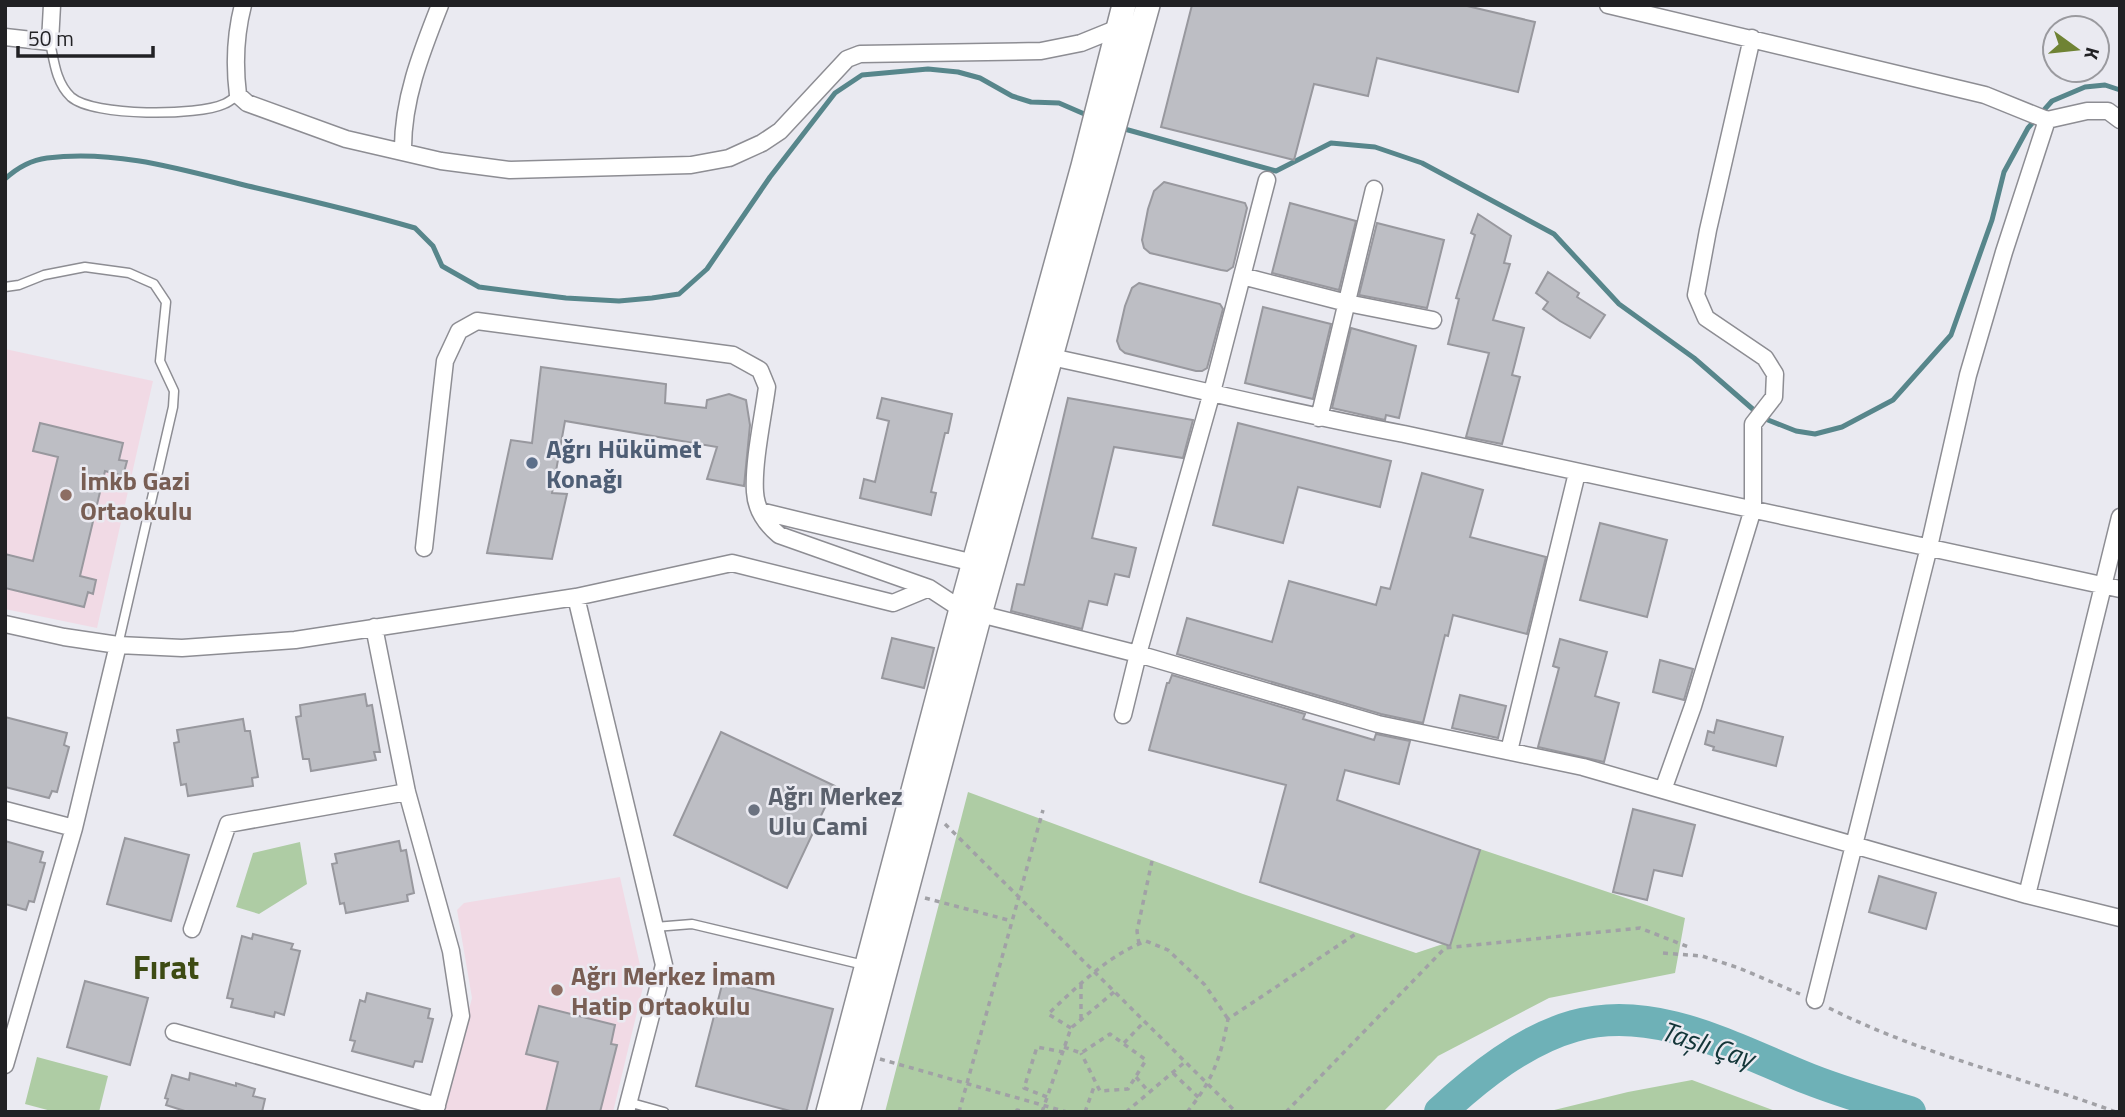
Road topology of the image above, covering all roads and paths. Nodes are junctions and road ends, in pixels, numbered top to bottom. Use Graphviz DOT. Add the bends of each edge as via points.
graph roads {
  1 [pos="52,5"];
  2 [pos="243,5"];
  3 [pos="440,5"];
  4 [pos="1124,5"];
  5 [pos="1148,5"];
  6 [pos="1608,5"];
  7 [pos="1118,28"];
  8 [pos="5,37"];
  9 [pos="1752,38"];
  10 [pos="50,43"];
  11 [pos="238,95"];
  12 [pos="2047,120"];
  13 [pos="2120,120"];
  14 [pos="403,152"];
  15 [pos="1094,166"];
  16 [pos="1267,180"];
  17 [pos="1374,189"];
  18 [pos="1242,276"];
  19 [pos="5,287"];
  20 [pos="1347,303"];
  21 [pos="1433,320"];
  22 [pos="1051,357"];
  23 [pos="1212,392"];
  24 [pos="1319,418"];
  25 [pos="1577,473"];
  26 [pos="1753,509"];
  27 [pos="760,511"];
  28 [pos="2120,517"];
  29 [pos="1929,547"];
  30 [pos="424,548"];
  31 [pos="974,563"];
  32 [pos="2101,585"];
  33 [pos="929,588"];
  34 [pos="2120,589"];
  35 [pos="576,597"];
  36 [pos="971,612"];
  37 [pos="5,624"];
  38 [pos="374,627"];
  39 [pos="118,645"];
  40 [pos="1138,654"];
  41 [pos="1123,715"];
  42 [pos="1509,751"];
  43 [pos="1663,790"];
  44 [pos="407,792"];
  45 [pos="929,807"];
  46 [pos="5,810"];
  47 [pos="1043,810"];
  48 [pos="74,828"];
  49 [pos="1854,844"];
  50 [pos="1152,861"];
  51 [pos="906,894"];
  52 [pos="2027,895"];
  53 [pos="1018,897"];
  54 [pos="2120,918"];
  55 [pos="1012,921"];
  56 [pos="655,927"];
  57 [pos="192,929"];
  58 [pos="1357,933"];
  59 [pos="1139,944"];
  60 [pos="1691,948"];
  61 [pos="1663,953"];
  62 [pos="867,965"];
  63 [pos="1094,972"];
  64 [pos="1081,984"];
  65 [pos="1114,992"];
  66 [pos="1815,1000"];
  67 [pos="1228,1019"];
  68 [pos="1081,1020"];
  69 [pos="1144,1022"];
  70 [pos="1071,1028"];
  71 [pos="174,1032"];
  72 [pos="9,1041"];
  73 [pos="1123,1044"];
  74 [pos="1064,1050"];
  75 [pos="1081,1053"];
  76 [pos="864,1054"];
  77 [pos="1185,1062"];
  78 [pos="5,1065"];
  79 [pos="1173,1073"];
  80 [pos="1136,1077"];
  81 [pos="967,1083"];
  82 [pos="1096,1083"];
  83 [pos="1208,1084"];
  84 [pos="1149,1092"];
  85 [pos="1047,1097"];
  86 [pos="1199,1098"];
  87 [pos="1044,1105"];
  88 [pos="627,1107"];
  89 [pos="436,1109"];
  90 [pos="664,1112"];
  91 [pos="828,1112"];
  92 [pos="848,1112"];
  93 [pos="959,1112"];
  94 [pos="1016,1112"];
  95 [pos="1024,1112"];
  96 [pos="1042,1112"];
  97 [pos="1067,1112"];
  98 [pos="1085,1112"];
  99 [pos="1126,1112"];
  100 [pos="1187,1112"];
  101 [pos="1236,1112"];
  102 [pos="1286,1112"];
  103 [pos="2116,1112"];
  1 -- 10 [label="street"];
  2 -- 11 [label="street" via="234,65"];
  3 -- 14 [label="street" via="409,93"];
  4 -- 7 [label="main road"];
  5 -- 15 [label="main road" via="1132,69"];
  6 -- 9 [label="street"];
  7 -- 14 [label="street" via="1082,43 1041,51 860,54 846,59 780,131 762,143 729,158 691,165 510,170"];
  7 -- 15 [label="main road"];
  8 -- 10 [label="street"];
  9 -- 12 [label="street" via="1985,95"];
  9 -- 26 [label="street" via="1696,295 1706,318 1765,358 1775,374 1774,397 1753,424"];
  10 -- 11 [label="lane" via="61,85 71,97 100,110 198,109 223,104"];
  11 -- 14 [label="street" via="258,108 346,139"];
  12 -- 13 [label="street" via="2108,111"];
  12 -- 29 [label="street" via="1968,375"];
  15 -- 22 [label="main road"];
  15 -- 31 [label="main road"];
  16 -- 18 [label="street"];
  17 -- 20 [label="street"];
  18 -- 20 [label="street"];
  18 -- 23 [label="street"];
  19 -- 39 [label="lane" via="44,275 100,267 155,284 166,302 160,361 174,391 173,407"];
  20 -- 21 [label="street"];
  20 -- 24 [label="street"];
  22 -- 23 [label="street"];
  22 -- 36 [label="main road"];
  23 -- 24 [label="street"];
  23 -- 40 [label="street"];
  24 -- 25 [label="street"];
  25 -- 26 [label="street"];
  25 -- 42 [label="street"];
  26 -- 29 [label="street"];
  26 -- 43 [label="street"];
  27 -- 30 [label="street" via="755,493 767,387 760,370 733,355 477,321 459,331 445,361"];
  27 -- 31 [label="street"];
  27 -- 33 [label="street" via="779,535"];
  28 -- 32 [label="street"];
  29 -- 32 [label="street"];
  29 -- 49 [label="street"];
  31 -- 36 [label="main road"];
  32 -- 34 [label="street"];
  32 -- 52 [label="street"];
  33 -- 35 [label="street" via="893,603 732,563"];
  33 -- 36 [label="street"];
  35 -- 38 [label="street"];
  35 -- 56 [label="street"];
  36 -- 40 [label="street"];
  36 -- 45 [label="main road"];
  36 -- 62 [label="main road"];
  37 -- 39 [label="street"];
  38 -- 39 [label="street" via="295,640 182,648"];
  38 -- 44 [label="street"];
  39 -- 48 [label="street"];
  40 -- 41 [label="street"];
  40 -- 42 [label="street" via="1378,724"];
  42 -- 43 [label="street"];
  43 -- 49 [label="street"];
  44 -- 57 [label="street" via="228,824"];
  44 -- 89 [label="street" via="451,951 461,1016"];
  45 -- 51 [label="main road"];
  45 -- 53 [label="path"];
  46 -- 48 [label="street"];
  47 -- 53 [label="path"];
  48 -- 72 [label="street"];
  49 -- 52 [label="street"];
  49 -- 66 [label="street"];
  50 -- 59 [label="path" via="1137,931"];
  51 -- 55 [label="path"];
  51 -- 76 [label="main road"];
  52 -- 54 [label="street"];
  53 -- 55 [label="path"];
  53 -- 63 [label="path"];
  55 -- 81 [label="path"];
  56 -- 62 [label="lane" via="692,924"];
  56 -- 88 [label="street" via="664,965"];
  58 -- 67 [label="path"];
  59 -- 63 [label="path"];
  59 -- 67 [label="path" via="1168,950 1205,985"];
  60 -- 102 [label="path" via="1640,928 1446,948"];
  61 -- 66 [label="path" via="1702,956"];
  62 -- 91 [label="main road"];
  63 -- 64 [label="path"];
  63 -- 65 [label="path"];
  64 -- 68 [label="path"];
  64 -- 70 [label="path" via="1048,1014"];
  65 -- 68 [label="path"];
  65 -- 69 [label="path"];
  66 -- 103 [label="path" via="1937,1052"];
  67 -- 83 [label="path"];
  68 -- 70 [label="path"];
  69 -- 73 [label="path"];
  69 -- 77 [label="path"];
  70 -- 74 [label="path"];
  71 -- 89 [label="street"];
  72 -- 78 [label="street"];
  73 -- 75 [label="path" via="1110,1034"];
  73 -- 80 [label="path" via="1146,1060"];
  74 -- 75 [label="path"];
  74 -- 85 [label="path"];
  74 -- 85 [label="path" via="1037,1047 1024,1087"];
  75 -- 82 [label="path"];
  76 -- 81 [label="path"];
  76 -- 92 [label="main road"];
  77 -- 79 [label="path"];
  77 -- 83 [label="path"];
  79 -- 84 [label="path"];
  79 -- 86 [label="path"];
  80 -- 82 [label="path" via="1128,1089 1100,1091"];
  80 -- 84 [label="path"];
  81 -- 87 [label="path"];
  81 -- 93 [label="path"];
  82 -- 98 [label="path"];
  83 -- 86 [label="path"];
  83 -- 101 [label="path"];
  84 -- 99 [label="path"];
  85 -- 87 [label="path"];
  86 -- 100 [label="path"];
  87 -- 96 [label="path"];
  87 -- 97 [label="path"];
  88 -- 90 [label="lane"];
  94 -- 95 [label="path"];
}
